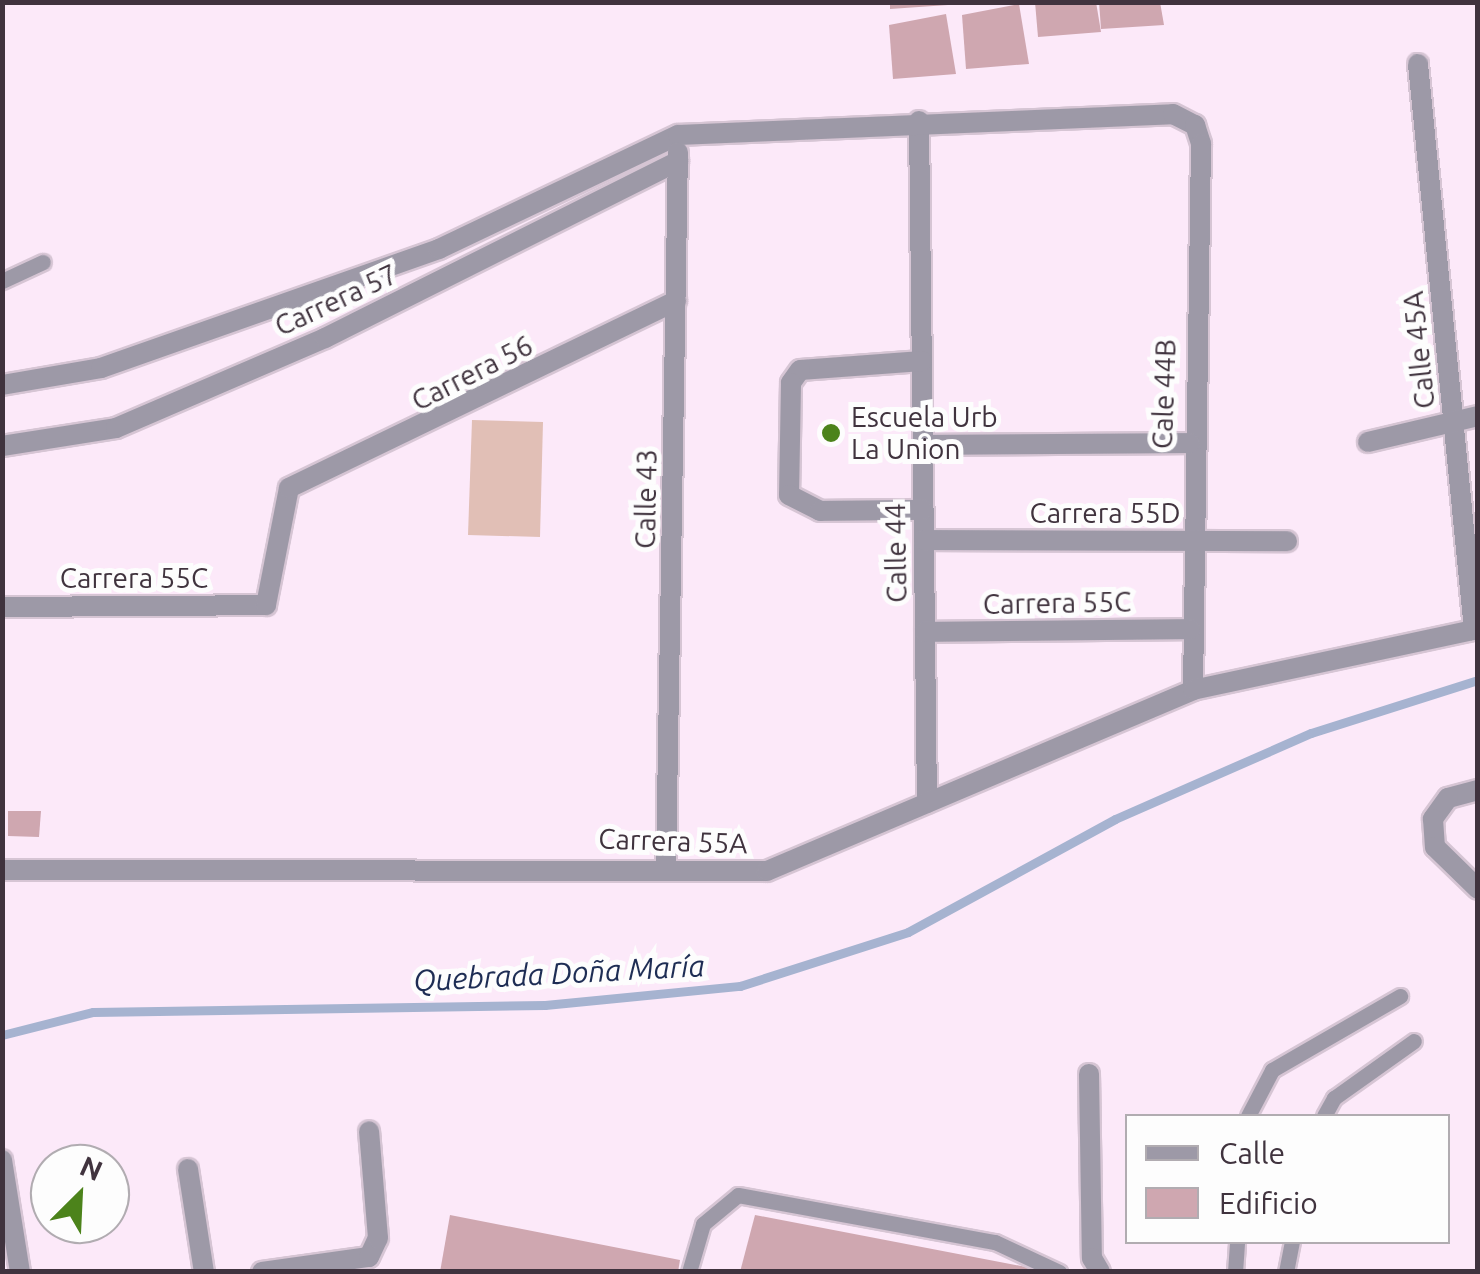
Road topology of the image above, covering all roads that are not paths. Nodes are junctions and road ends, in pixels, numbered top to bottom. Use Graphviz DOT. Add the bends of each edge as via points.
graph roads {
  1 [pos="1418,64"];
  2 [pos="919,121"];
  3 [pos="678,134"];
  4 [pos="678,161"];
  5 [pos="43,262"];
  6 [pos="2,281"];
  7 [pos="676,301"];
  8 [pos="922,360"];
  9 [pos="2,385"];
  10 [pos="1478,416"];
  11 [pos="1454,420"];
  12 [pos="1368,442"];
  13 [pos="1190,443"];
  14 [pos="923,445"];
  15 [pos="2,446"];
  16 [pos="924,510"];
  17 [pos="924,540"];
  18 [pos="1189,540"];
  19 [pos="1287,541"];
  20 [pos="266,605"];
  21 [pos="2,607"];
  22 [pos="1190,630"];
  23 [pos="1476,630"];
  24 [pos="925,632"];
  25 [pos="1192,690"];
  26 [pos="1478,790"];
  27 [pos="927,803"];
  28 [pos="666,865"];
  29 [pos="2,870"];
  30 [pos="1478,889"];
  31 [pos="1400,996"];
  32 [pos="1414,1041"];
  33 [pos="1088,1074"];
  34 [pos="1249,1114"];
  35 [pos="1325,1114"];
  36 [pos="368,1131"];
  37 [pos="2,1160"];
  38 [pos="188,1168"];
  39 [pos="1236,1244"];
  40 [pos="1292,1244"];
  41 [pos="20,1272"];
  42 [pos="204,1272"];
  43 [pos="262,1272"];
  44 [pos="689,1272"];
  45 [pos="1058,1272"];
  46 [pos="1100,1272"];
  47 [pos="1236,1272"];
  48 [pos="1286,1272"];
  1 -- 11 [label="street, Calle 45A"];
  2 -- 3 [label="street"];
  2 -- 8 [label="street, Calle 44"];
  2 -- 13 [label="street, Cale 44B" via="1173,114 1195,125 1201,144"];
  3 -- 4 [label="street, Calle 43"];
  3 -- 9 [label="street, Carrera 57" via="439,249 101,368"];
  4 -- 7 [label="street, Calle 43"];
  4 -- 15 [label="street, Carrera 57" via="325,338 116,428"];
  5 -- 6 [label="lane"];
  7 -- 20 [label="street, Carrera 56" via="289,488"];
  7 -- 28 [label="street, Calle 43"];
  8 -- 14 [label="street, Calle 44"];
  8 -- 16 [label="street" via="815,366 792,383 789,495 820,511"];
  10 -- 11 [label="street"];
  11 -- 12 [label="street"];
  11 -- 23 [label="street, Calle 45A"];
  13 -- 14 [label="street"];
  13 -- 18 [label="street, Cale 44B"];
  14 -- 16 [label="street, Calle 44"];
  16 -- 17 [label="street, Calle 44"];
  17 -- 18 [label="street, Carrera 55D"];
  17 -- 24 [label="street, Calle 44"];
  18 -- 19 [label="street, Carrera 55D"];
  18 -- 22 [label="street, Cale 44B"];
  20 -- 21 [label="street, Carrera 55C"];
  22 -- 24 [label="street, Carrera 55C"];
  22 -- 25 [label="street, Cale 44B"];
  23 -- 25 [label="street, Carrera 55A"];
  24 -- 27 [label="street, Calle 44"];
  25 -- 27 [label="street, Carrera 55A"];
  26 -- 30 [label="street" via="1448,798 1433,819 1436,848"];
  27 -- 28 [label="street, Carrera 55A" via="767,871"];
  28 -- 29 [label="street, Carrera 55A"];
  31 -- 34 [label="lane" via="1272,1070"];
  32 -- 35 [label="lane" via="1334,1098"];
  33 -- 46 [label="street" via="1092,1258"];
  36 -- 43 [label="street" via="378,1238 368,1257"];
  37 -- 41 [label="street"];
  38 -- 42 [label="street"];
  39 -- 47 [label="lane"];
  40 -- 48 [label="lane"];
  44 -- 45 [label="lane" via="703,1224 738,1195 995,1242"];
}
